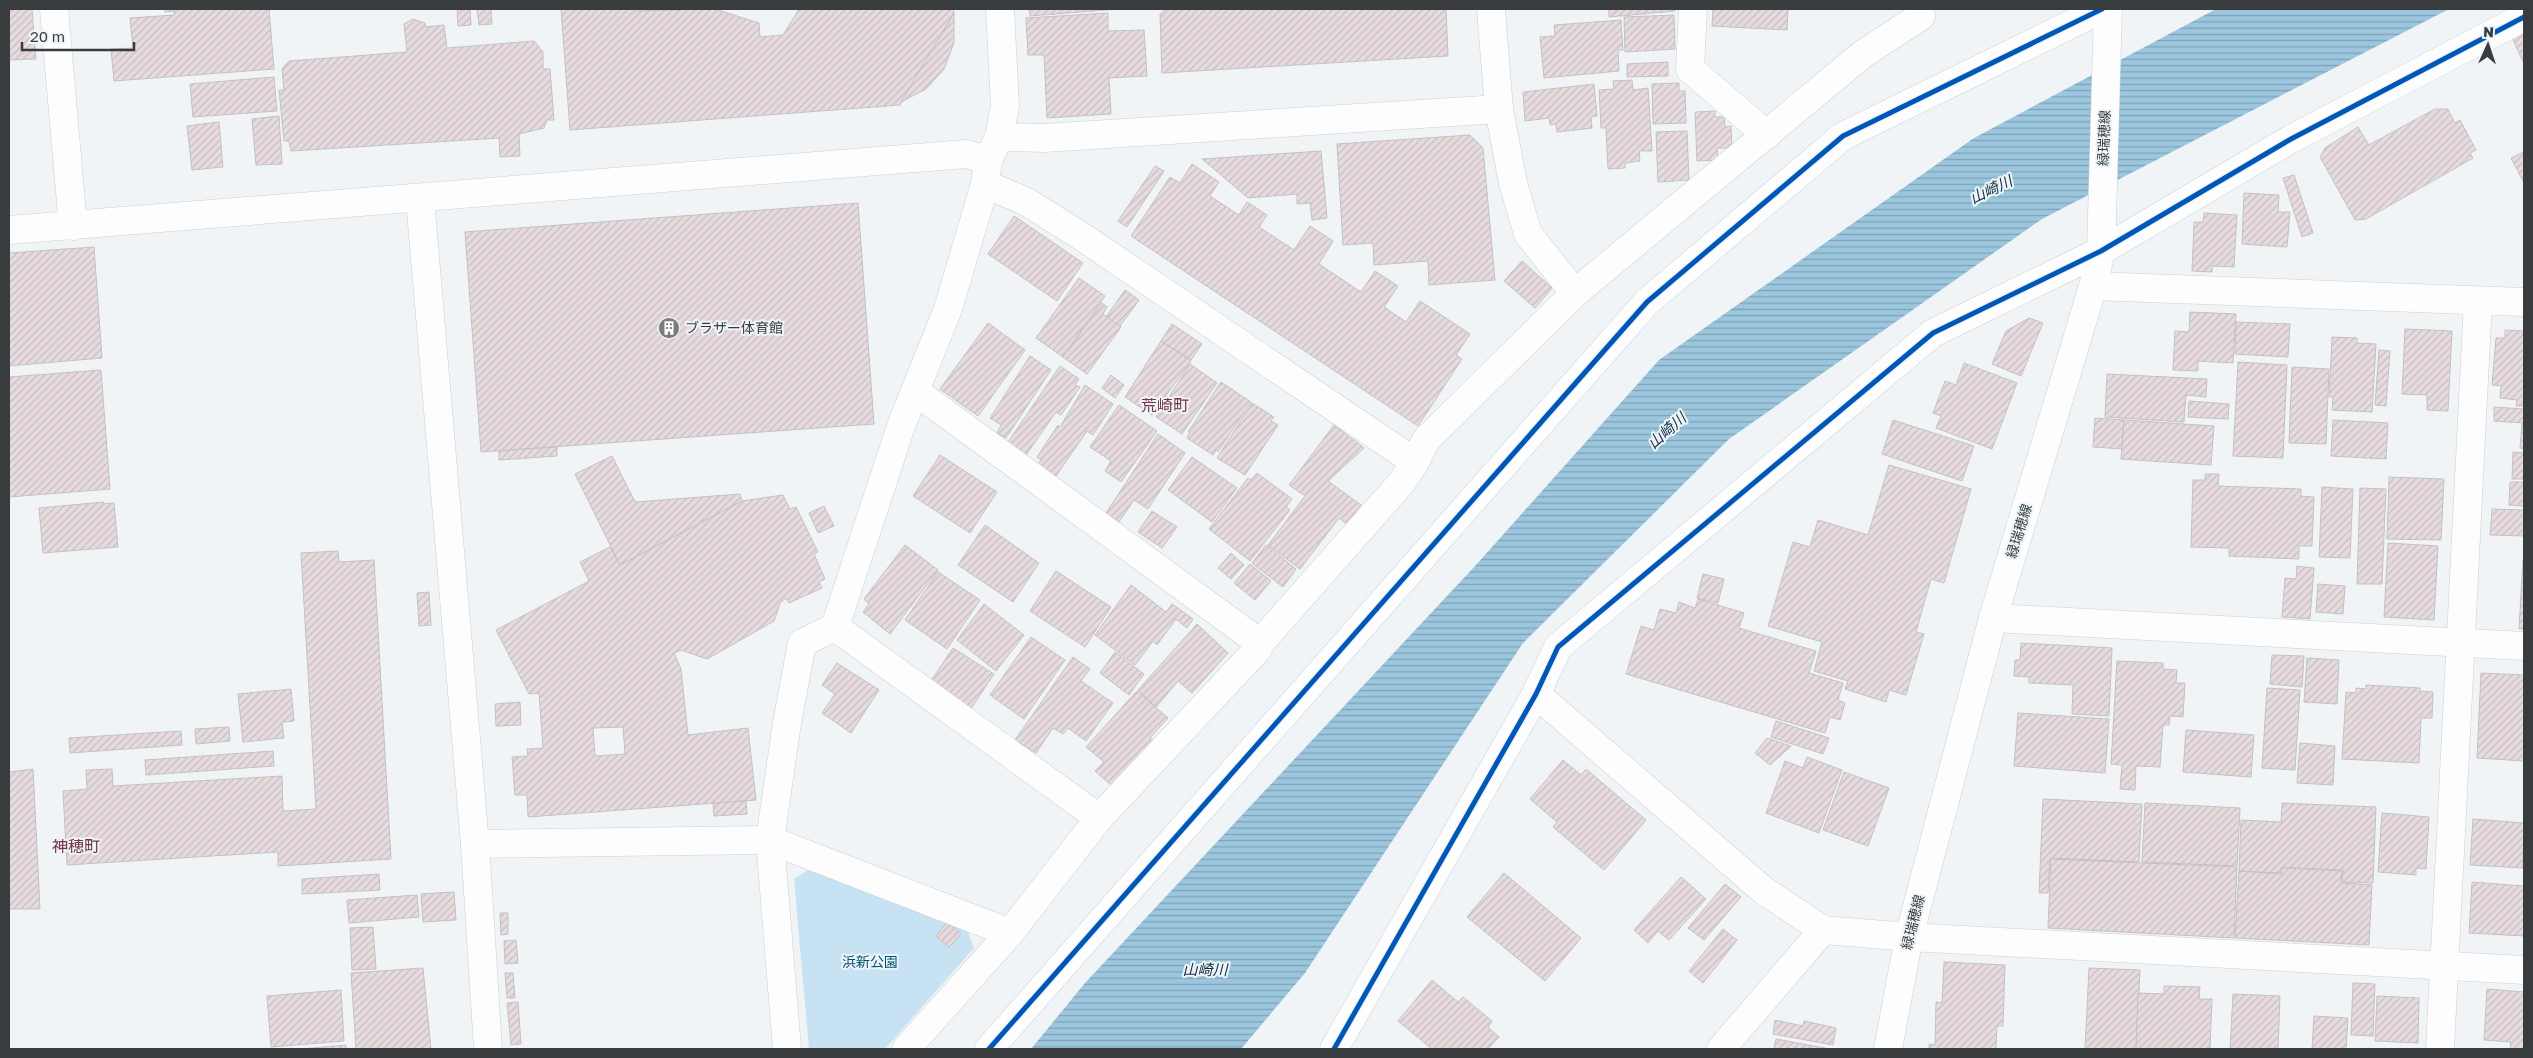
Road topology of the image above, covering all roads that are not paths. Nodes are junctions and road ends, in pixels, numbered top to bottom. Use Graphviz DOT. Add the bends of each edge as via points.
graph roads {
  1 [pos="54,9"];
  2 [pos="1000,9"];
  3 [pos="1491,9"];
  4 [pos="1693,9"];
  5 [pos="2102,9"];
  6 [pos="2108,9"];
  7 [pos="1921,16"];
  8 [pos="2524,18"];
  9 [pos="1499,109"];
  10 [pos="1767,134"];
  11 [pos="991,160"];
  12 [pos="420,199"];
  13 [pos="72,226"];
  14 [pos="9,230"];
  15 [pos="2101,242"];
  16 [pos="2093,286"];
  17 [pos="1575,293"];
  18 [pos="2478,301"];
  19 [pos="2524,302"];
  20 [pos="915,391"];
  21 [pos="1416,462"];
  22 [pos="1993,618"];
  23 [pos="834,626"];
  24 [pos="1260,643"];
  25 [pos="2460,643"];
  26 [pos="2524,646"];
  27 [pos="1536,694"];
  28 [pos="1099,818"];
  29 [pos="770,840"];
  30 [pos="475,844"];
  31 [pos="1822,930"];
  32 [pos="1010,933"];
  33 [pos="1909,937"];
  34 [pos="2444,966"];
  35 [pos="2524,970"];
  36 [pos="488,1049"];
  37 [pos="787,1049"];
  38 [pos="906,1049"];
  39 [pos="988,1049"];
  40 [pos="1334,1049"];
  41 [pos="1721,1049"];
  42 [pos="1888,1049"];
  43 [pos="2440,1049"];
  1 -- 13 [label="street"];
  2 -- 11 [label="street" via="1006,106"];
  3 -- 9 [label="street"];
  4 -- 10 [label="street" via="1690,70"];
  5 -- 39 [label="street" via="1843,136 1647,302"];
  6 -- 15 [label="street, 緑瑞穂線"];
  7 -- 10 [label="street" via="1863,54"];
  8 -- 15 [label="street"];
  9 -- 11 [label="street" via="1045,138"];
  9 -- 17 [label="street" via="1513,184 1528,234"];
  10 -- 17 [label="street"];
  11 -- 12 [label="street" via="966,154"];
  11 -- 20 [label="street" via="948,309"];
  11 -- 21 [label="street" via="1027,202"];
  12 -- 13 [label="street"];
  12 -- 30 [label="street"];
  13 -- 14 [label="street"];
  15 -- 16 [label="street, 緑瑞穂線"];
  15 -- 27 [label="street" via="1933,333 1558,647"];
  16 -- 18 [label="street"];
  16 -- 22 [label="street, 緑瑞穂線"];
  17 -- 21 [label="street" via="1426,440"];
  18 -- 19 [label="street"];
  18 -- 25 [label="street"];
  20 -- 23 [label="street"];
  20 -- 24 [label="street"];
  21 -- 24 [label="street"];
  22 -- 25 [label="street"];
  22 -- 33 [label="street, 緑瑞穂線"];
  23 -- 28 [label="street"];
  23 -- 29 [label="street" via="802,643 786,723"];
  24 -- 28 [label="street" via="1258,649"];
  25 -- 26 [label="street"];
  25 -- 34 [label="street"];
  27 -- 31 [label="street" via="1763,890"];
  27 -- 40 [label="street"];
  28 -- 32 [label="street"];
  29 -- 30 [label="street"];
  29 -- 32 [label="street"];
  29 -- 37 [label="street"];
  30 -- 36 [label="street"];
  31 -- 33 [label="street"];
  31 -- 41 [label="street"];
  32 -- 38 [label="street"];
  33 -- 34 [label="street"];
  33 -- 42 [label="street, 緑瑞穂線"];
  34 -- 35 [label="street"];
  34 -- 43 [label="street"];
}
